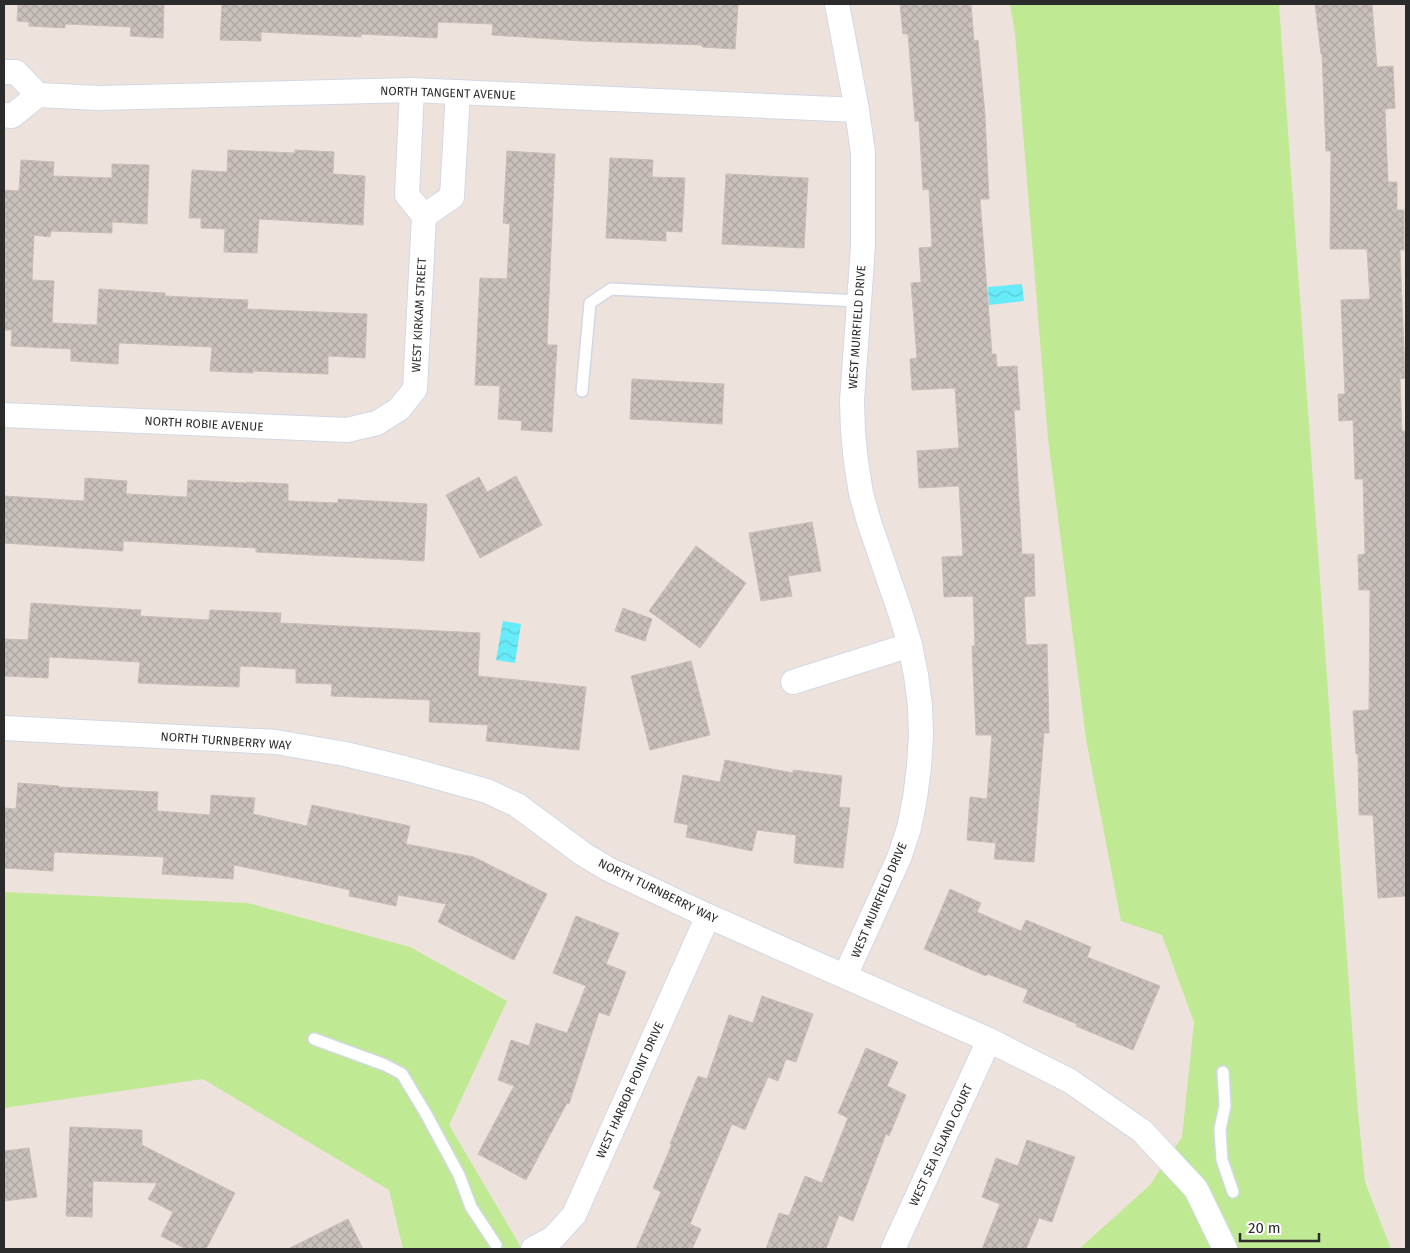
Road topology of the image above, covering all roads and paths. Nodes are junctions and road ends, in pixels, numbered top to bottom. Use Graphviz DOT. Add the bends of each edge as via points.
graph roads {
  1 [pos="837,4"];
  2 [pos="4,72"];
  3 [pos="412,90"];
  4 [pos="458,92"];
  5 [pos="38,94"];
  6 [pos="857,110"];
  7 [pos="4,115"];
  8 [pos="424,216"];
  9 [pos="859,301"];
  10 [pos="582,391"];
  11 [pos="399,409"];
  12 [pos="4,415"];
  13 [pos="910,644"];
  14 [pos="793,682"];
  15 [pos="4,728"];
  16 [pos="708,916"];
  17 [pos="845,976"];
  18 [pos="314,1039"];
  19 [pos="989,1040"];
  20 [pos="1223,1072"];
  21 [pos="1233,1192"];
  22 [pos="496,1245"];
  23 [pos="533,1249"];
  24 [pos="893,1249"];
  25 [pos="1225,1249"];
  1 -- 6 [label="street, WEST MUIRFIELD DRIVE"];
  2 -- 5 [label="street" via="16,72"];
  3 -- 4 [label="street, NORTH TANGENT AVENUE"];
  3 -- 5 [label="street, NORTH TANGENT AVENUE" via="99,98"];
  3 -- 8 [label="street" via="407,195"];
  4 -- 6 [label="street, NORTH TANGENT AVENUE"];
  4 -- 8 [label="street" via="452,197"];
  5 -- 7 [label="street" via="12,116"];
  6 -- 9 [label="street, WEST MUIRFIELD DRIVE" via="863,153 863,246"];
  8 -- 11 [label="street, WEST KIRKAM STREET" via="415,389"];
  9 -- 10 [label="lane" via="611,289 590,303"];
  9 -- 13 [label="street, WEST MUIRFIELD DRIVE" via="852,401 856,462 868,522"];
  11 -- 12 [label="street, NORTH ROBIE AVENUE" via="377,423 347,430"];
  13 -- 14 [label="street"];
  13 -- 17 [label="street, WEST MUIRFIELD DRIVE" via="921,729 915,798 899,858"];
  15 -- 16 [label="street, NORTH TURNBERRY WAY" via="276,742 404,768 487,791 517,805 608,870"];
  16 -- 17 [label="street, NORTH TURNBERRY WAY"];
  16 -- 23 [label="street, WEST HARBOR POINT DRIVE" via="574,1216 553,1238"];
  17 -- 19 [label="street, NORTH TURNBERRY WAY"];
  18 -- 22 [label="lane" via="402,1074 459,1175 471,1207"];
  19 -- 24 [label="street, WEST SEA ISLAND COURT"];
  19 -- 25 [label="street, NORTH TURNBERRY WAY" via="1070,1081 1142,1131 1196,1189"];
  20 -- 21 [label="lane" via="1222,1160"];
}
